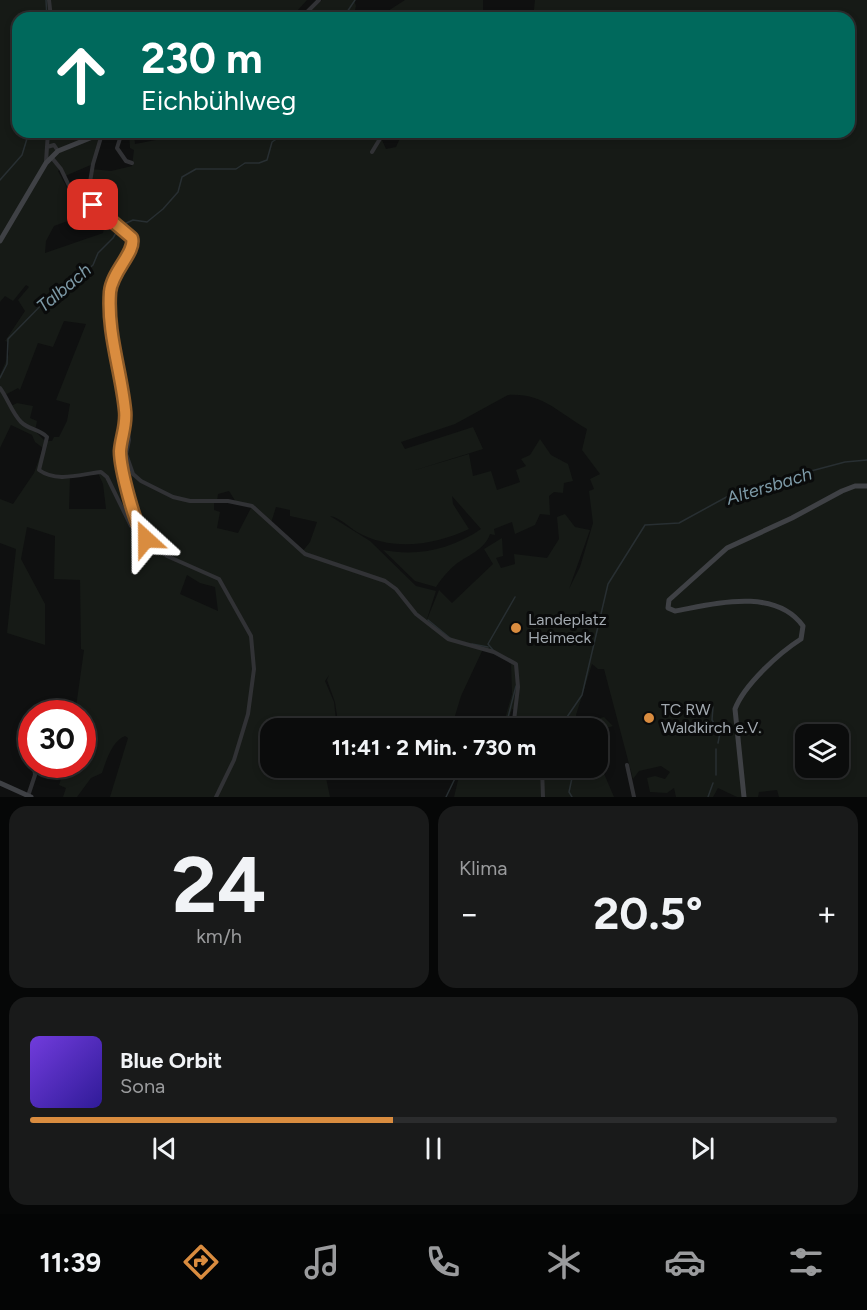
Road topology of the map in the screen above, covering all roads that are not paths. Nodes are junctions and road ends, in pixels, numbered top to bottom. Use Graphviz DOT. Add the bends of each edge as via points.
graph roads {
  1 [pos="319,0"];
  2 [pos="307,12"];
  3 [pos="48,138"];
  4 [pos="91,138"];
  5 [pos="102,138"];
  6 [pos="120,138"];
  7 [pos="380,138"];
  8 [pos="47,147"];
  9 [pos="58,151"];
  10 [pos="372,152"];
  11 [pos="52,158"];
  12 [pos="46,163"];
  13 [pos="132,163"];
  14 [pos="87,200"];
  15 [pos="0,241"];
  16 [pos="0,388"];
  17 [pos="126,430"];
  18 [pos="122,440"];
  19 [pos="129,440"];
  20 [pos="867,486"];
  21 [pos="140,534"];
  22 [pos="514,718"];
  23 [pos="627,765"];
  24 [pos="34,778"];
  25 [pos="542,778"];
  26 [pos="0,783"];
  27 [pos="29,796"];
  28 [pos="216,797"];
  29 [pos="543,797"];
  30 [pos="634,797"];
  31 [pos="744,797"];
  1 -- 2 [label="street"];
  3 -- 8 [label="street"];
  4 -- 9 [label="street"];
  5 -- 14 [label="street"];
  6 -- 13 [label="street" via="117,148"];
  7 -- 10 [label="street"];
  8 -- 9 [label="street" via="54,145"];
  8 -- 12 [label="street"];
  9 -- 11 [label="street"];
  11 -- 12 [label="street"];
  11 -- 14 [label="street" via="72,192"];
  12 -- 15 [label="street"];
  14 -- 17 [label="street" via="133,243 118,267 110,291 110,325"];
  16 -- 21 [label="street" via="19,420 47,437 39,470 61,477 101,472 131,526"];
  17 -- 18 [label="street"];
  17 -- 19 [label="street"];
  18 -- 19 [label="street"];
  18 -- 21 [label="street" via="120,454"];
  19 -- 22 [label="street" via="127,463 141,481 190,501 228,501 252,506 306,554 385,581 416,614 448,639 494,652 516,664"];
  20 -- 31 [label="street" via="842,491 727,548 669,600 668,608 675,611 724,602 755,603 785,610 803,626 801,639 769,663 735,709"];
  21 -- 28 [label="street" via="167,556 219,579 251,636 254,669 248,714 234,760"];
  23 -- 30 [label="street"];
  24 -- 27 [label="street"];
  25 -- 29 [label="street"];
  26 -- 27 [label="street"];
}
